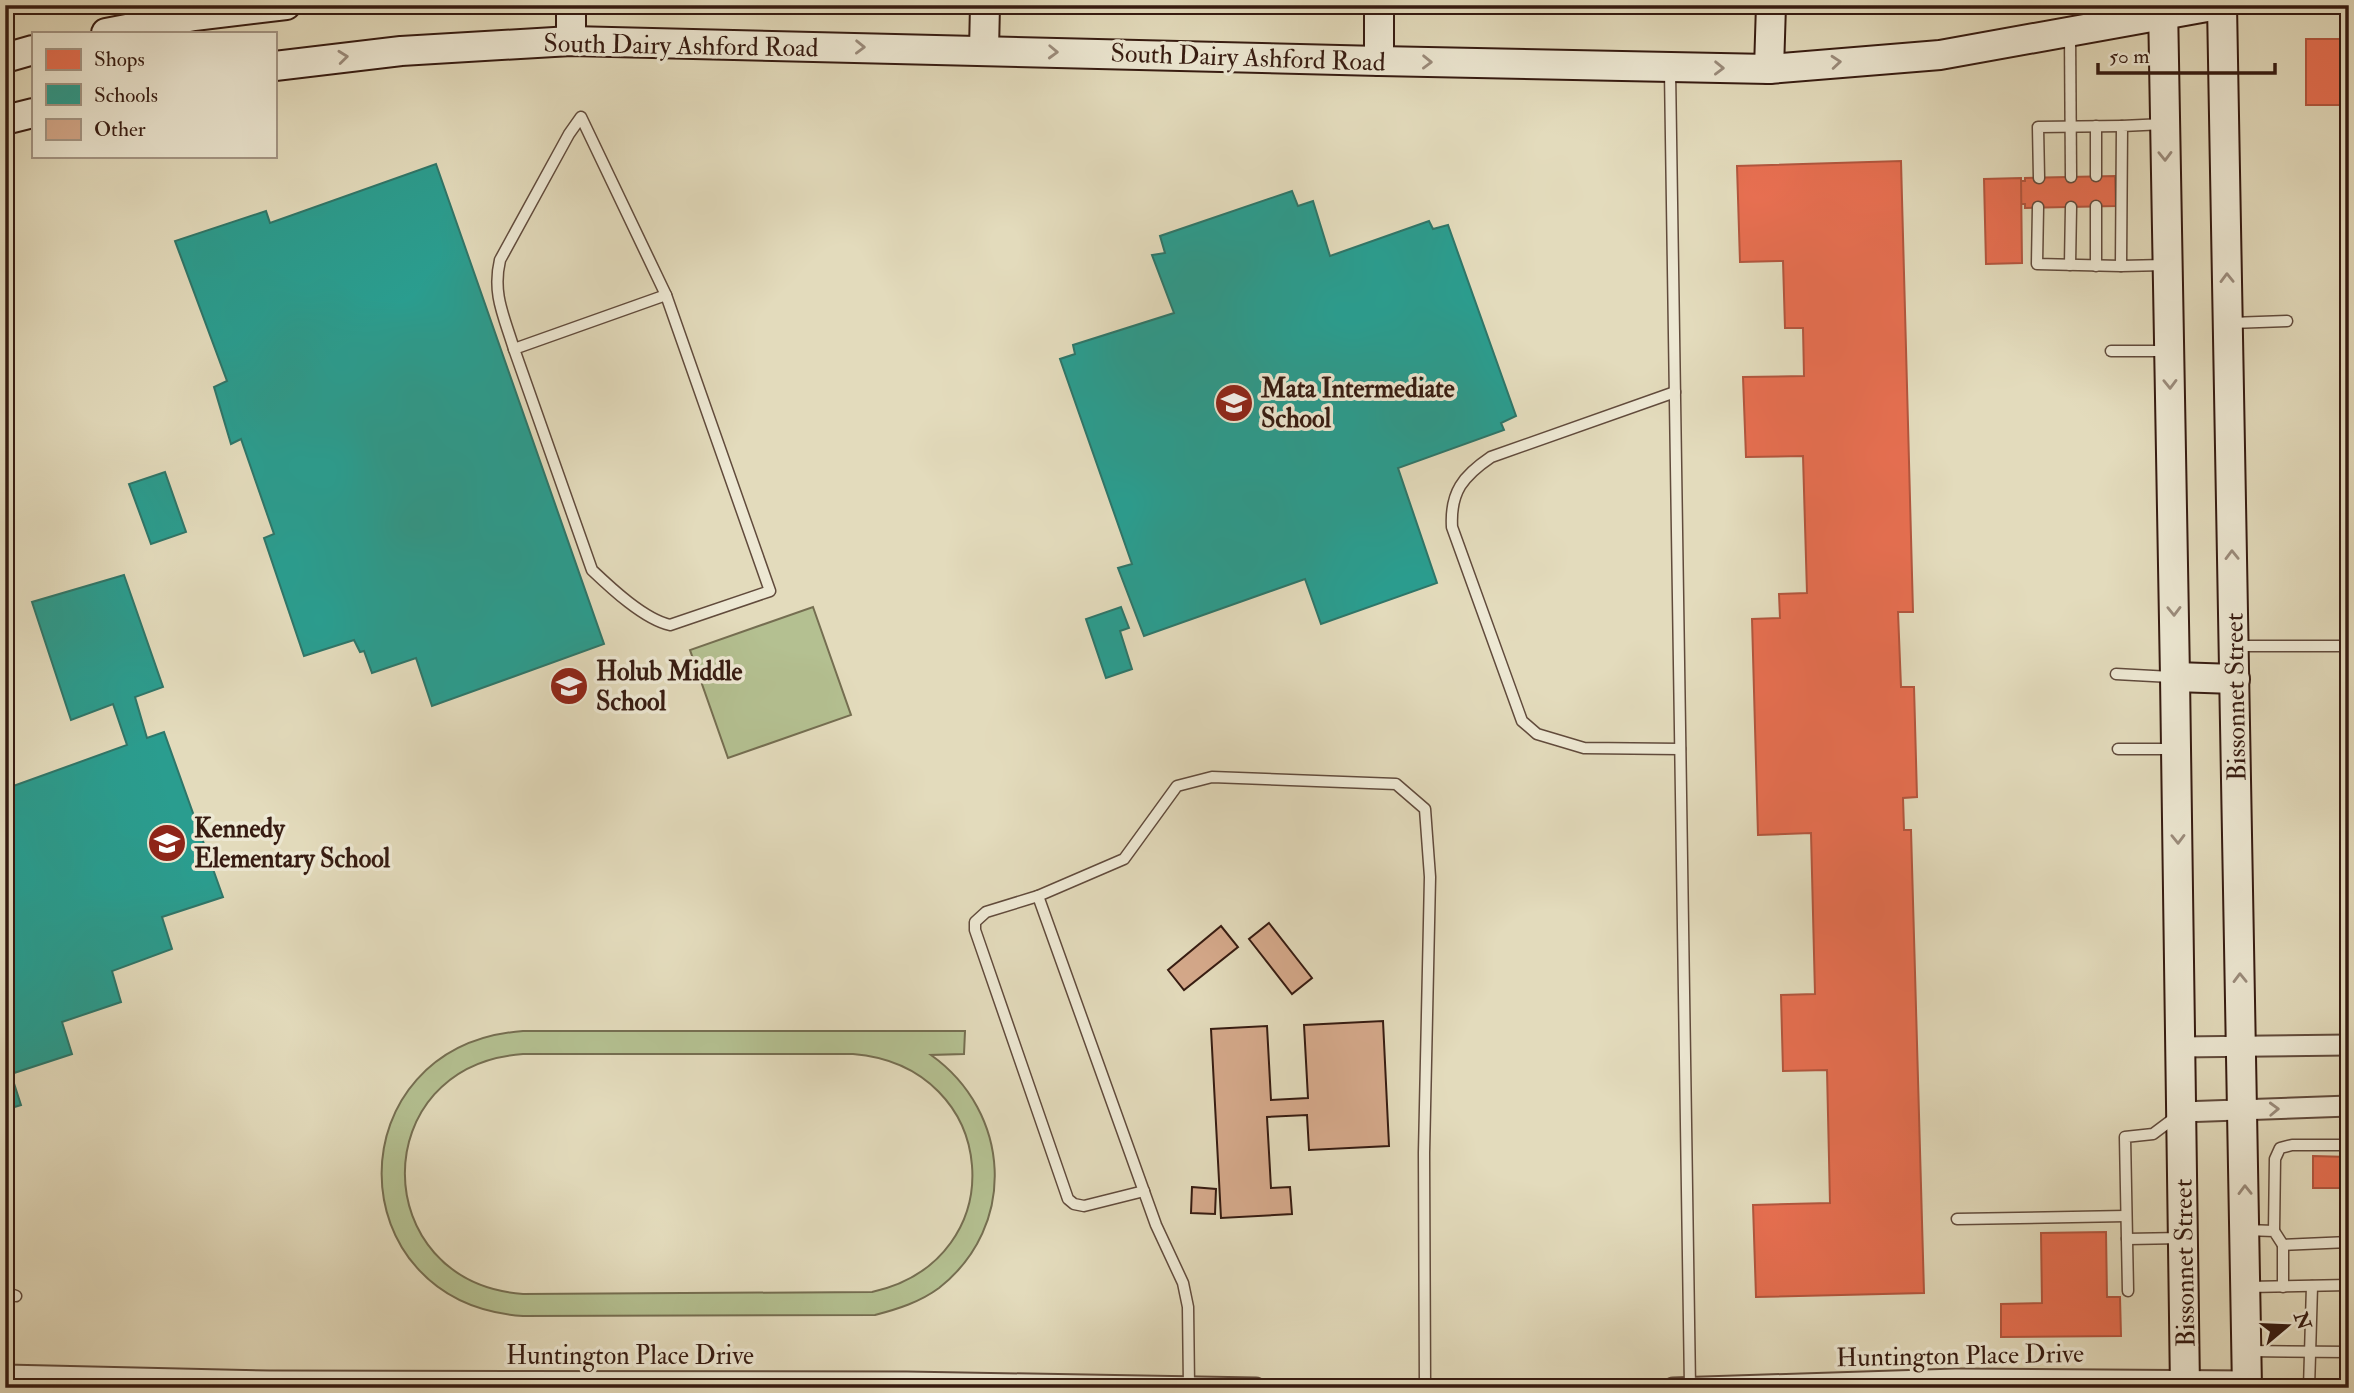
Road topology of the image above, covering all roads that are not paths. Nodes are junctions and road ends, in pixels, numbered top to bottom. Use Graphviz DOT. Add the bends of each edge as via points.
graph roads {
  1 [pos="286,5"];
  2 [pos="571,5"];
  3 [pos="985,5"];
  4 [pos="1379,5"];
  5 [pos="1771,5"];
  6 [pos="2220,5"];
  7 [pos="2163,10"];
  8 [pos="195,25"];
  9 [pos="2070,30"];
  10 [pos="117,32"];
  11 [pos="571,41"];
  12 [pos="32,50"];
  13 [pos="984,50"];
  14 [pos="5,58"];
  15 [pos="1379,61"];
  16 [pos="276,66"];
  17 [pos="1670,66"];
  18 [pos="1769,69"];
  19 [pos="32,113"];
  20 [pos="5,120"];
  21 [pos="2165,124"];
  22 [pos="2096,126"];
  23 [pos="2122,126"];
  24 [pos="2071,127"];
  25 [pos="2096,176"];
  26 [pos="2039,177"];
  27 [pos="2071,177"];
  28 [pos="2096,206"];
  29 [pos="2038,207"];
  30 [pos="2071,207"];
  31 [pos="2070,265"];
  32 [pos="2168,265"];
  33 [pos="2096,266"];
  34 [pos="2121,266"];
  35 [pos="666,295"];
  36 [pos="2287,321"];
  37 [pos="2228,323"];
  38 [pos="514,349"];
  39 [pos="2111,351"];
  40 [pos="2169,351"];
  41 [pos="1675,392"];
  42 [pos="2234,646"];
  43 [pos="2349,646"];
  44 [pos="2116,674"];
  45 [pos="2175,677"];
  46 [pos="2235,679"];
  47 [pos="1681,749"];
  48 [pos="2118,749"];
  49 [pos="2176,749"];
  50 [pos="1038,896"];
  51 [pos="2349,1045"];
  52 [pos="2241,1046"];
  53 [pos="2180,1047"];
  54 [pos="2349,1106"];
  55 [pos="2243,1110"];
  56 [pos="2181,1112"];
  57 [pos="2349,1145"];
  58 [pos="1144,1191"];
  59 [pos="2126,1216"];
  60 [pos="1957,1219"];
  61 [pos="2246,1230"];
  62 [pos="2274,1231"];
  63 [pos="2184,1238"];
  64 [pos="2127,1239"];
  65 [pos="2349,1242"];
  66 [pos="2283,1245"];
  67 [pos="2349,1285"];
  68 [pos="2312,1286"];
  69 [pos="2247,1287"];
  70 [pos="2283,1287"];
  71 [pos="2128,1291"];
  72 [pos="5,1292"];
  73 [pos="16,1296"];
  74 [pos="2248,1351"];
  75 [pos="2308,1352"];
  76 [pos="2349,1352"];
  77 [pos="5,1375"];
  78 [pos="270,1384"];
  79 [pos="589,1384"];
  80 [pos="2185,1384"];
  81 [pos="2247,1384"];
  82 [pos="907,1385"];
  83 [pos="1189,1386"];
  84 [pos="1800,1386"];
  85 [pos="1690,1387"];
  86 [pos="1256,1388"];
  87 [pos="1425,1388"];
  88 [pos="1673,1388"];
  89 [pos="2309,1388"];
  1 -- 8 [label="main road"];
  2 -- 11 [label="main road"];
  3 -- 13 [label="main road"];
  4 -- 15 [label="main road"];
  5 -- 18 [label="main road"];
  6 -- 7 [label="main road, South Dairy Ashford Road"];
  37 -- 6 [label="main road, Bissonnet Street, one-way"];
  7 -- 9 [label="main road, South Dairy Ashford Road"];
  7 -- 21 [label="main road, Bissonnet Street"];
  8 -- 10 [label="main road"];
  18 -- 9 [label="main road, South Dairy Ashford Road, one-way" via="1940,55"];
  9 -- 24 [label="lane"];
  11 -- 13 [label="main road, South Dairy Ashford Road, one-way"];
  16 -- 11 [label="main road, South Dairy Ashford Road, one-way" via="426,49"];
  12 -- 14 [label="main road"];
  13 -- 15 [label="main road, South Dairy Ashford Road, one-way"];
  15 -- 17 [label="main road, South Dairy Ashford Road, one-way"];
  17 -- 18 [label="main road, South Dairy Ashford Road, one-way"];
  17 -- 41 [label="lane"];
  19 -- 20 [label="main road"];
  21 -- 23 [label="lane"];
  21 -- 32 [label="main road, Bissonnet Street, one-way"];
  22 -- 23 [label="lane"];
  22 -- 24 [label="lane"];
  22 -- 25 [label="lane"];
  23 -- 34 [label="lane"];
  24 -- 26 [label="lane" via="2038,127"];
  24 -- 27 [label="lane"];
  28 -- 33 [label="lane"];
  29 -- 31 [label="lane" via="2037,264"];
  30 -- 31 [label="lane"];
  31 -- 33 [label="lane"];
  32 -- 34 [label="lane"];
  32 -- 40 [label="main road, Bissonnet Street"];
  33 -- 34 [label="lane"];
  35 -- 38 [label="lane"];
  35 -- 38 [label="lane" via="581,117 500,260 498,298"];
  35 -- 38 [label="lane" via="770,590 683,621 660,623 592,570"];
  36 -- 37 [label="lane"];
  42 -- 37 [label="main road, Bissonnet Street, one-way"];
  39 -- 40 [label="lane"];
  40 -- 45 [label="main road, Bissonnet Street, one-way"];
  41 -- 47 [label="lane"];
  41 -- 47 [label="lane" via="1491,457 1472,470 1451,507 1452,527 1522,721 1537,734 1584,748"];
  42 -- 43 [label="lane"];
  42 -- 46 [label="main road, Bissonnet Street"];
  44 -- 45 [label="lane"];
  45 -- 46 [label="main road"];
  45 -- 49 [label="main road, Bissonnet Street"];
  52 -- 46 [label="main road, Bissonnet Street, one-way"];
  47 -- 85 [label="lane"];
  48 -- 49 [label="lane"];
  49 -- 53 [label="main road, Bissonnet Street, one-way"];
  50 -- 58 [label="lane"];
  50 -- 58 [label="lane" via="986,912 975,922 975,930 1068,1199 1084,1206"];
  50 -- 87 [label="lane" via="1124,859 1177,786 1212,777 1396,784 1425,809 1430,877"];
  51 -- 52 [label="street"];
  52 -- 53 [label="street"];
  52 -- 55 [label="main road, Bissonnet Street"];
  53 -- 56 [label="main road, Bissonnet Street"];
  55 -- 54 [label="street, one-way"];
  55 -- 56 [label="street"];
  61 -- 55 [label="main road, Bissonnet Street, one-way"];
  56 -- 59 [label="lane" via="2152,1135 2125,1137"];
  56 -- 63 [label="main road, Bissonnet Street"];
  57 -- 62 [label="lane" via="2280,1148 2275,1159"];
  58 -- 83 [label="lane" via="1183,1283 1188,1307"];
  59 -- 60 [label="lane"];
  59 -- 64 [label="lane"];
  61 -- 62 [label="lane"];
  61 -- 69 [label="main road, Bissonnet Street"];
  62 -- 66 [label="lane"];
  63 -- 64 [label="lane"];
  63 -- 80 [label="main road, Bissonnet Street"];
  64 -- 71 [label="lane"];
  65 -- 66 [label="lane"];
  66 -- 70 [label="lane"];
  67 -- 68 [label="lane"];
  68 -- 70 [label="lane"];
  68 -- 75 [label="lane"];
  69 -- 70 [label="lane"];
  69 -- 74 [label="main road, Bissonnet Street"];
  72 -- 73 [label="lane"];
  74 -- 75 [label="lane"];
  74 -- 81 [label="main road, Bissonnet Street"];
  75 -- 76 [label="lane"];
  75 -- 89 [label="lane"];
  77 -- 78 [label="street, Huntington Place Drive"];
  78 -- 79 [label="street, Huntington Place Drive"];
  79 -- 82 [label="street, Huntington Place Drive"];
  80 -- 81 [label="street, Huntington Place Drive"];
  80 -- 84 [label="street, Huntington Place Drive" via="1956,1379"];
  82 -- 83 [label="street, Huntington Place Drive"];
  83 -- 86 [label="street, Huntington Place Drive"];
  84 -- 85 [label="street, Huntington Place Drive"];
  85 -- 88 [label="street, Huntington Place Drive"];
}
